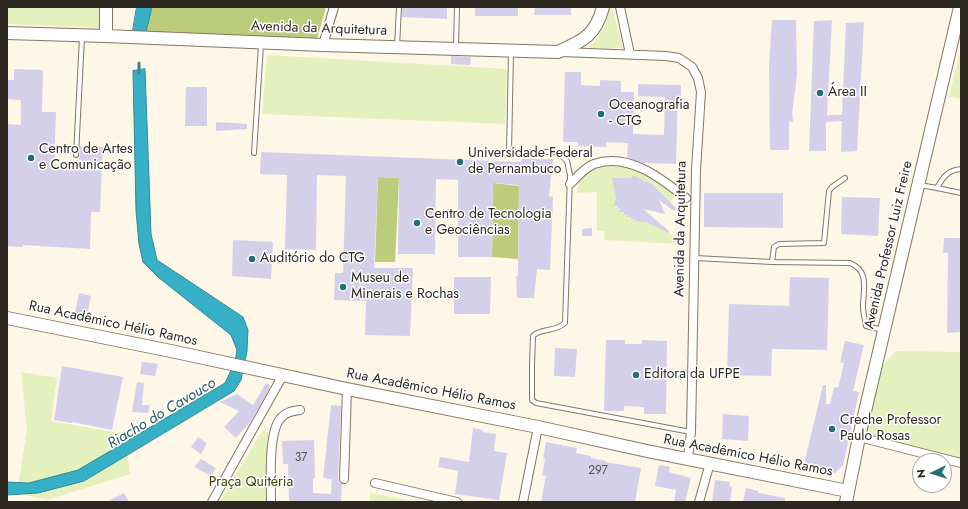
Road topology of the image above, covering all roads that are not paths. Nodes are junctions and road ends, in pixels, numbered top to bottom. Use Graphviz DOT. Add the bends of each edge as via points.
graph roads {
  1 [pos="106,7"];
  2 [pos="334,7"];
  3 [pos="399,7"];
  4 [pos="457,7"];
  5 [pos="603,7"];
  6 [pos="620,7"];
  7 [pos="960,7"];
  8 [pos="7,33"];
  9 [pos="82,35"];
  10 [pos="106,36"];
  11 [pos="261,42"];
  12 [pos="324,45"];
  13 [pos="397,47"];
  14 [pos="456,49"];
  15 [pos="511,51"];
  16 [pos="558,52"];
  17 [pos="630,54"];
  18 [pos="254,153"];
  19 [pos="76,155"];
  20 [pos="961,168"];
  21 [pos="845,178"];
  22 [pos="570,184"];
  23 [pos="918,185"];
  24 [pos="937,188"];
  25 [pos="961,193"];
  26 [pos="686,198"];
  27 [pos="695,258"];
  28 [pos="772,262"];
  29 [pos="7,318"];
  30 [pos="884,330"];
  31 [pos="283,375"];
  32 [pos="347,389"];
  33 [pos="300,410"];
  34 [pos="538,427"];
  35 [pos="691,432"];
  36 [pos="859,437"];
  37 [pos="688,458"];
  38 [pos="710,463"];
  39 [pos="961,463"];
  40 [pos="344,479"];
  41 [pos="375,483"];
  42 [pos="847,496"];
  43 [pos="212,502"];
  44 [pos="271,502"];
  45 [pos="457,502"];
  46 [pos="523,502"];
  47 [pos="699,502"];
  1 -- 10 [label="street"];
  2 -- 12 [label="street"];
  3 -- 13 [label="lane"];
  4 -- 14 [label="lane"];
  5 -- 16 [label="street" via="592,33 573,46"];
  6 -- 17 [label="street"];
  7 -- 23 [label="street, Avenida Professor Luiz Freire"];
  8 -- 9 [label="street, Avenida da Arquitetura"];
  9 -- 10 [label="street, Avenida da Arquitetura"];
  9 -- 19 [label="lane"];
  10 -- 11 [label="street, Avenida da Arquitetura"];
  11 -- 12 [label="street, Avenida da Arquitetura"];
  11 -- 18 [label="lane"];
  12 -- 13 [label="street, Avenida da Arquitetura"];
  13 -- 14 [label="street, Avenida da Arquitetura"];
  14 -- 15 [label="street, Avenida da Arquitetura"];
  15 -- 16 [label="street, Avenida da Arquitetura"];
  15 -- 22 [label="lane" via="509,152 550,152 561,155 568,164"];
  16 -- 17 [label="street, Avenida da Arquitetura"];
  17 -- 27 [label="street, Avenida da Arquitetura" via="679,58 692,67 698,78 701,92 696,170"];
  20 -- 24 [label="lane" via="945,175"];
  21 -- 28 [label="lane" via="829,191 824,243 775,245"];
  22 -- 26 [label="street" via="593,164 622,163 643,169"];
  22 -- 35 [label="lane" via="565,322 561,327 536,333 534,336 532,400 536,403"];
  23 -- 24 [label="lane"];
  23 -- 30 [label="street, Avenida Professor Luiz Freire"];
  24 -- 25 [label="lane"];
  27 -- 28 [label="lane"];
  27 -- 35 [label="street, Avenida da Arquitetura"];
  28 -- 30 [label="lane" via="850,263 858,266 865,287 863,306 866,326"];
  29 -- 31 [label="street, Rua Acadêmico Hélio Ramos"];
  30 -- 36 [label="street, Avenida Professor Luiz Freire"];
  31 -- 32 [label="street, Rua Acadêmico Hélio Ramos"];
  31 -- 43 [label="street"];
  32 -- 34 [label="street, Rua Acadêmico Hélio Ramos"];
  32 -- 40 [label="street"];
  33 -- 44 [label="street" via="284,415 275,430"];
  34 -- 37 [label="street, Rua Acadêmico Hélio Ramos"];
  34 -- 46 [label="street"];
  35 -- 37 [label="street, Avenida da Arquitetura"];
  36 -- 39 [label="street"];
  36 -- 42 [label="street, Avenida Professor Luiz Freire"];
  37 -- 38 [label="street, Rua Acadêmico Hélio Ramos"];
  38 -- 42 [label="street, Rua Acadêmico Hélio Ramos"];
  38 -- 47 [label="street"];
  41 -- 45 [label="street"];
}
